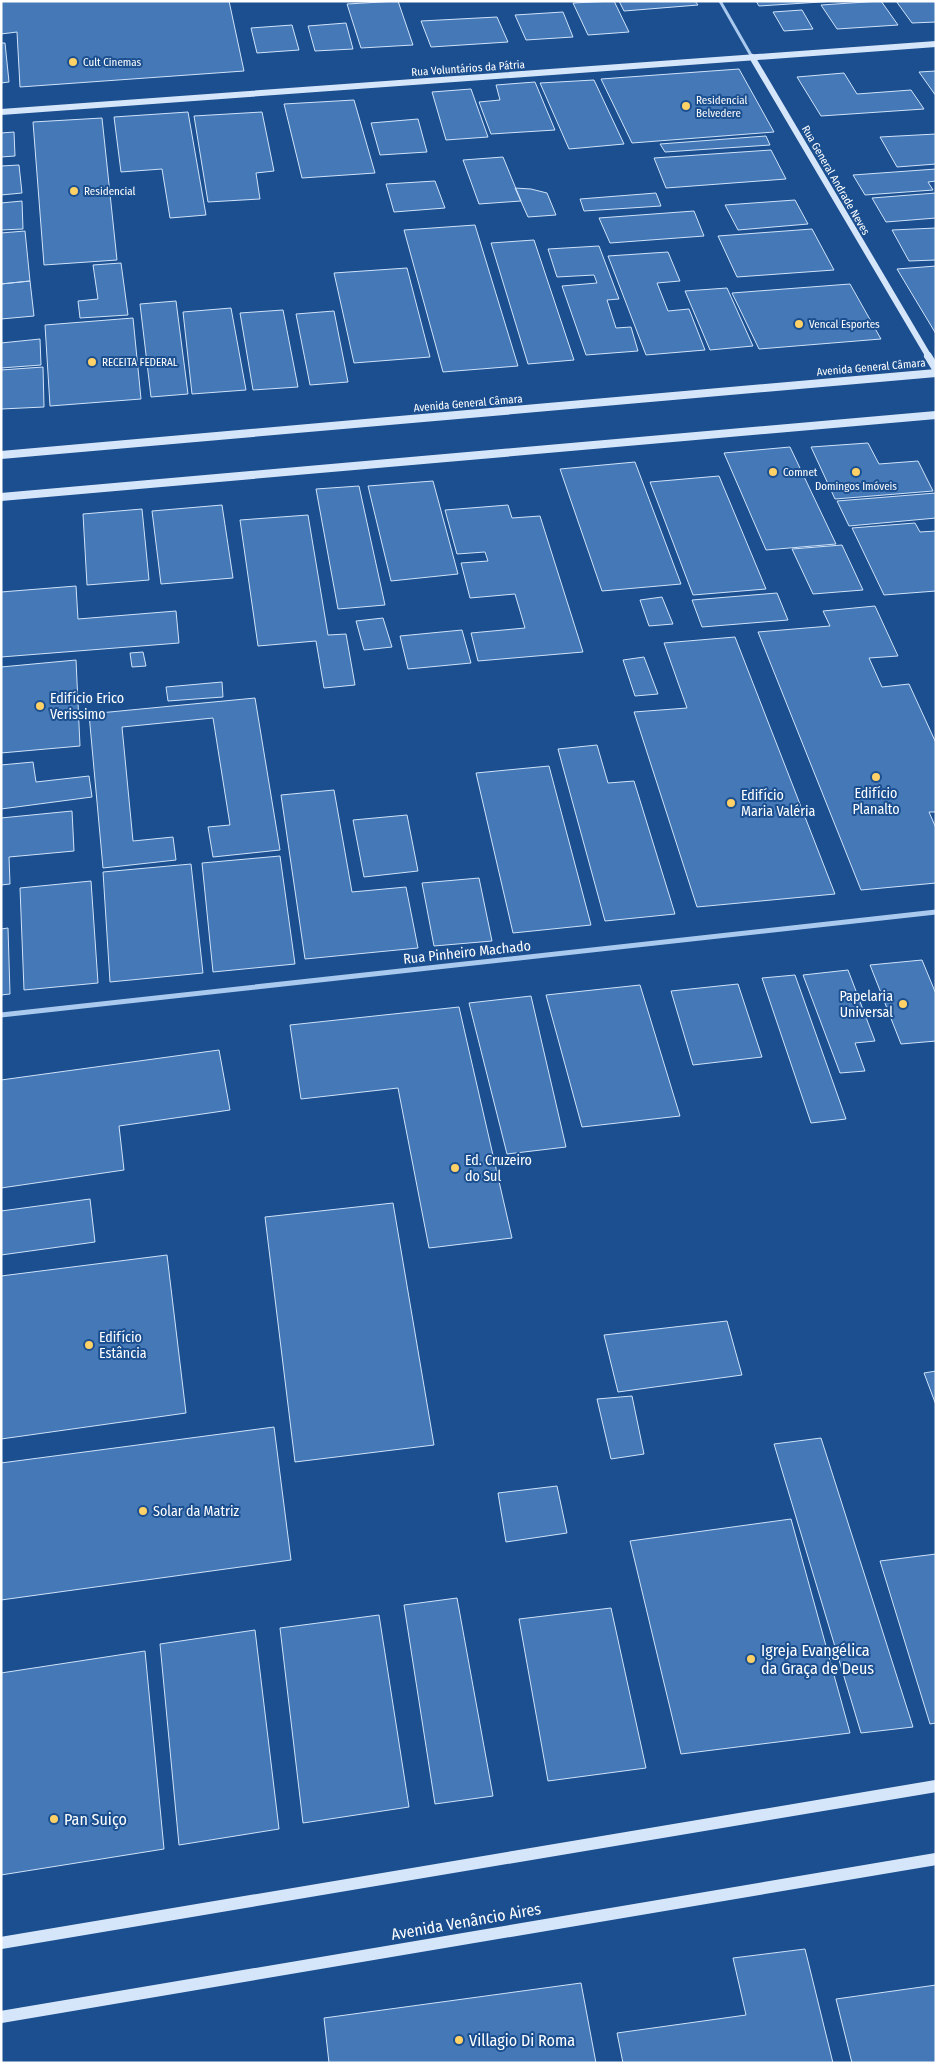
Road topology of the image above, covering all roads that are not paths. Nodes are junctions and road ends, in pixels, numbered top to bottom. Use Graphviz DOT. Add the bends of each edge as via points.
graph roads {
  1 [pos="720,1"];
  2 [pos="936,44"];
  3 [pos="752,57"];
  4 [pos="1,112"];
  5 [pos="936,369"];
  6 [pos="936,373"];
  7 [pos="936,415"];
  8 [pos="1,456"];
  9 [pos="1,497"];
  10 [pos="936,912"];
  11 [pos="1,1015"];
  12 [pos="936,1786"];
  13 [pos="936,1859"];
  14 [pos="1,1943"];
  15 [pos="1,2017"];
  1 -- 3 [label="street, Rua General Andrade Neves"];
  2 -- 3 [label="main road, Rua Voluntários da Pátria"];
  3 -- 4 [label="main road, Rua Voluntários da Pátria"];
  3 -- 5 [label="main road, Rua General Andrade Neves"];
  6 -- 8 [label="main road, Avenida General Câmara"];
  7 -- 9 [label="main road"];
  10 -- 11 [label="street, Rua Pinheiro Machado"];
  12 -- 14 [label="main road"];
  13 -- 15 [label="main road, Avenida Venâncio Aires"];
}
